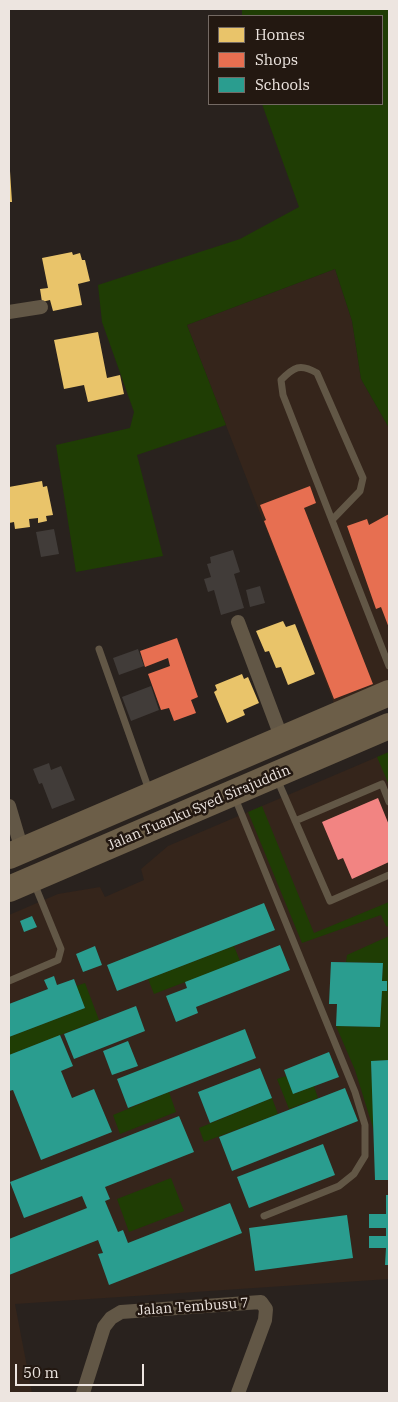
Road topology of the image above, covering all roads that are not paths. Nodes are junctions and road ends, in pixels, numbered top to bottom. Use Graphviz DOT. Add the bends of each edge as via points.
graph roads {
  1 [pos="41,307"];
  2 [pos="9,312"];
  3 [pos="332,520"];
  4 [pos="238,622"];
  5 [pos="98,649"];
  6 [pos="389,666"];
  7 [pos="389,693"];
  8 [pos="389,726"];
  9 [pos="282,739"];
  10 [pos="276,776"];
  11 [pos="233,794"];
  12 [pos="151,795"];
  13 [pos="389,802"];
  14 [pos="9,806"];
  15 [pos="295,821"];
  16 [pos="24,863"];
  17 [pos="389,875"];
  18 [pos="9,889"];
  19 [pos="9,981"];
  20 [pos="264,1216"];
  21 [pos="83,1393"];
  22 [pos="238,1393"];
  1 -- 2 [label="street"];
  3 -- 3 [label="lane" via="360,491 363,478 317,373 306,367 292,369 281,380 283,395"];
  3 -- 6 [label="lane"];
  4 -- 9 [label="street"];
  5 -- 12 [label="lane"];
  7 -- 9 [label="highway, Jalan Tuanku Syed Sirajuddin"];
  8 -- 10 [label="highway, Jalan Tuanku Syed Sirajuddin"];
  9 -- 12 [label="highway, Jalan Tuanku Syed Sirajuddin"];
  10 -- 11 [label="highway, Jalan Tuanku Syed Sirajuddin"];
  10 -- 15 [label="lane"];
  11 -- 16 [label="highway, Jalan Tuanku Syed Sirajuddin"];
  11 -- 20 [label="lane" via="355,1092 365,1125 365,1156 354,1174 339,1186"];
  12 -- 16 [label="highway, Jalan Tuanku Syed Sirajuddin"];
  13 -- 15 [label="lane" via="382,784"];
  14 -- 16 [label="street"];
  15 -- 17 [label="lane" via="330,901"];
  16 -- 18 [label="highway, Jalan Tuanku Syed Sirajuddin"];
  16 -- 19 [label="lane" via="61,949 58,960"];
  21 -- 22 [label="street, Jalan Tembusu 7" via="104,1327 121,1312 261,1302 266,1309 265,1320"];
}
